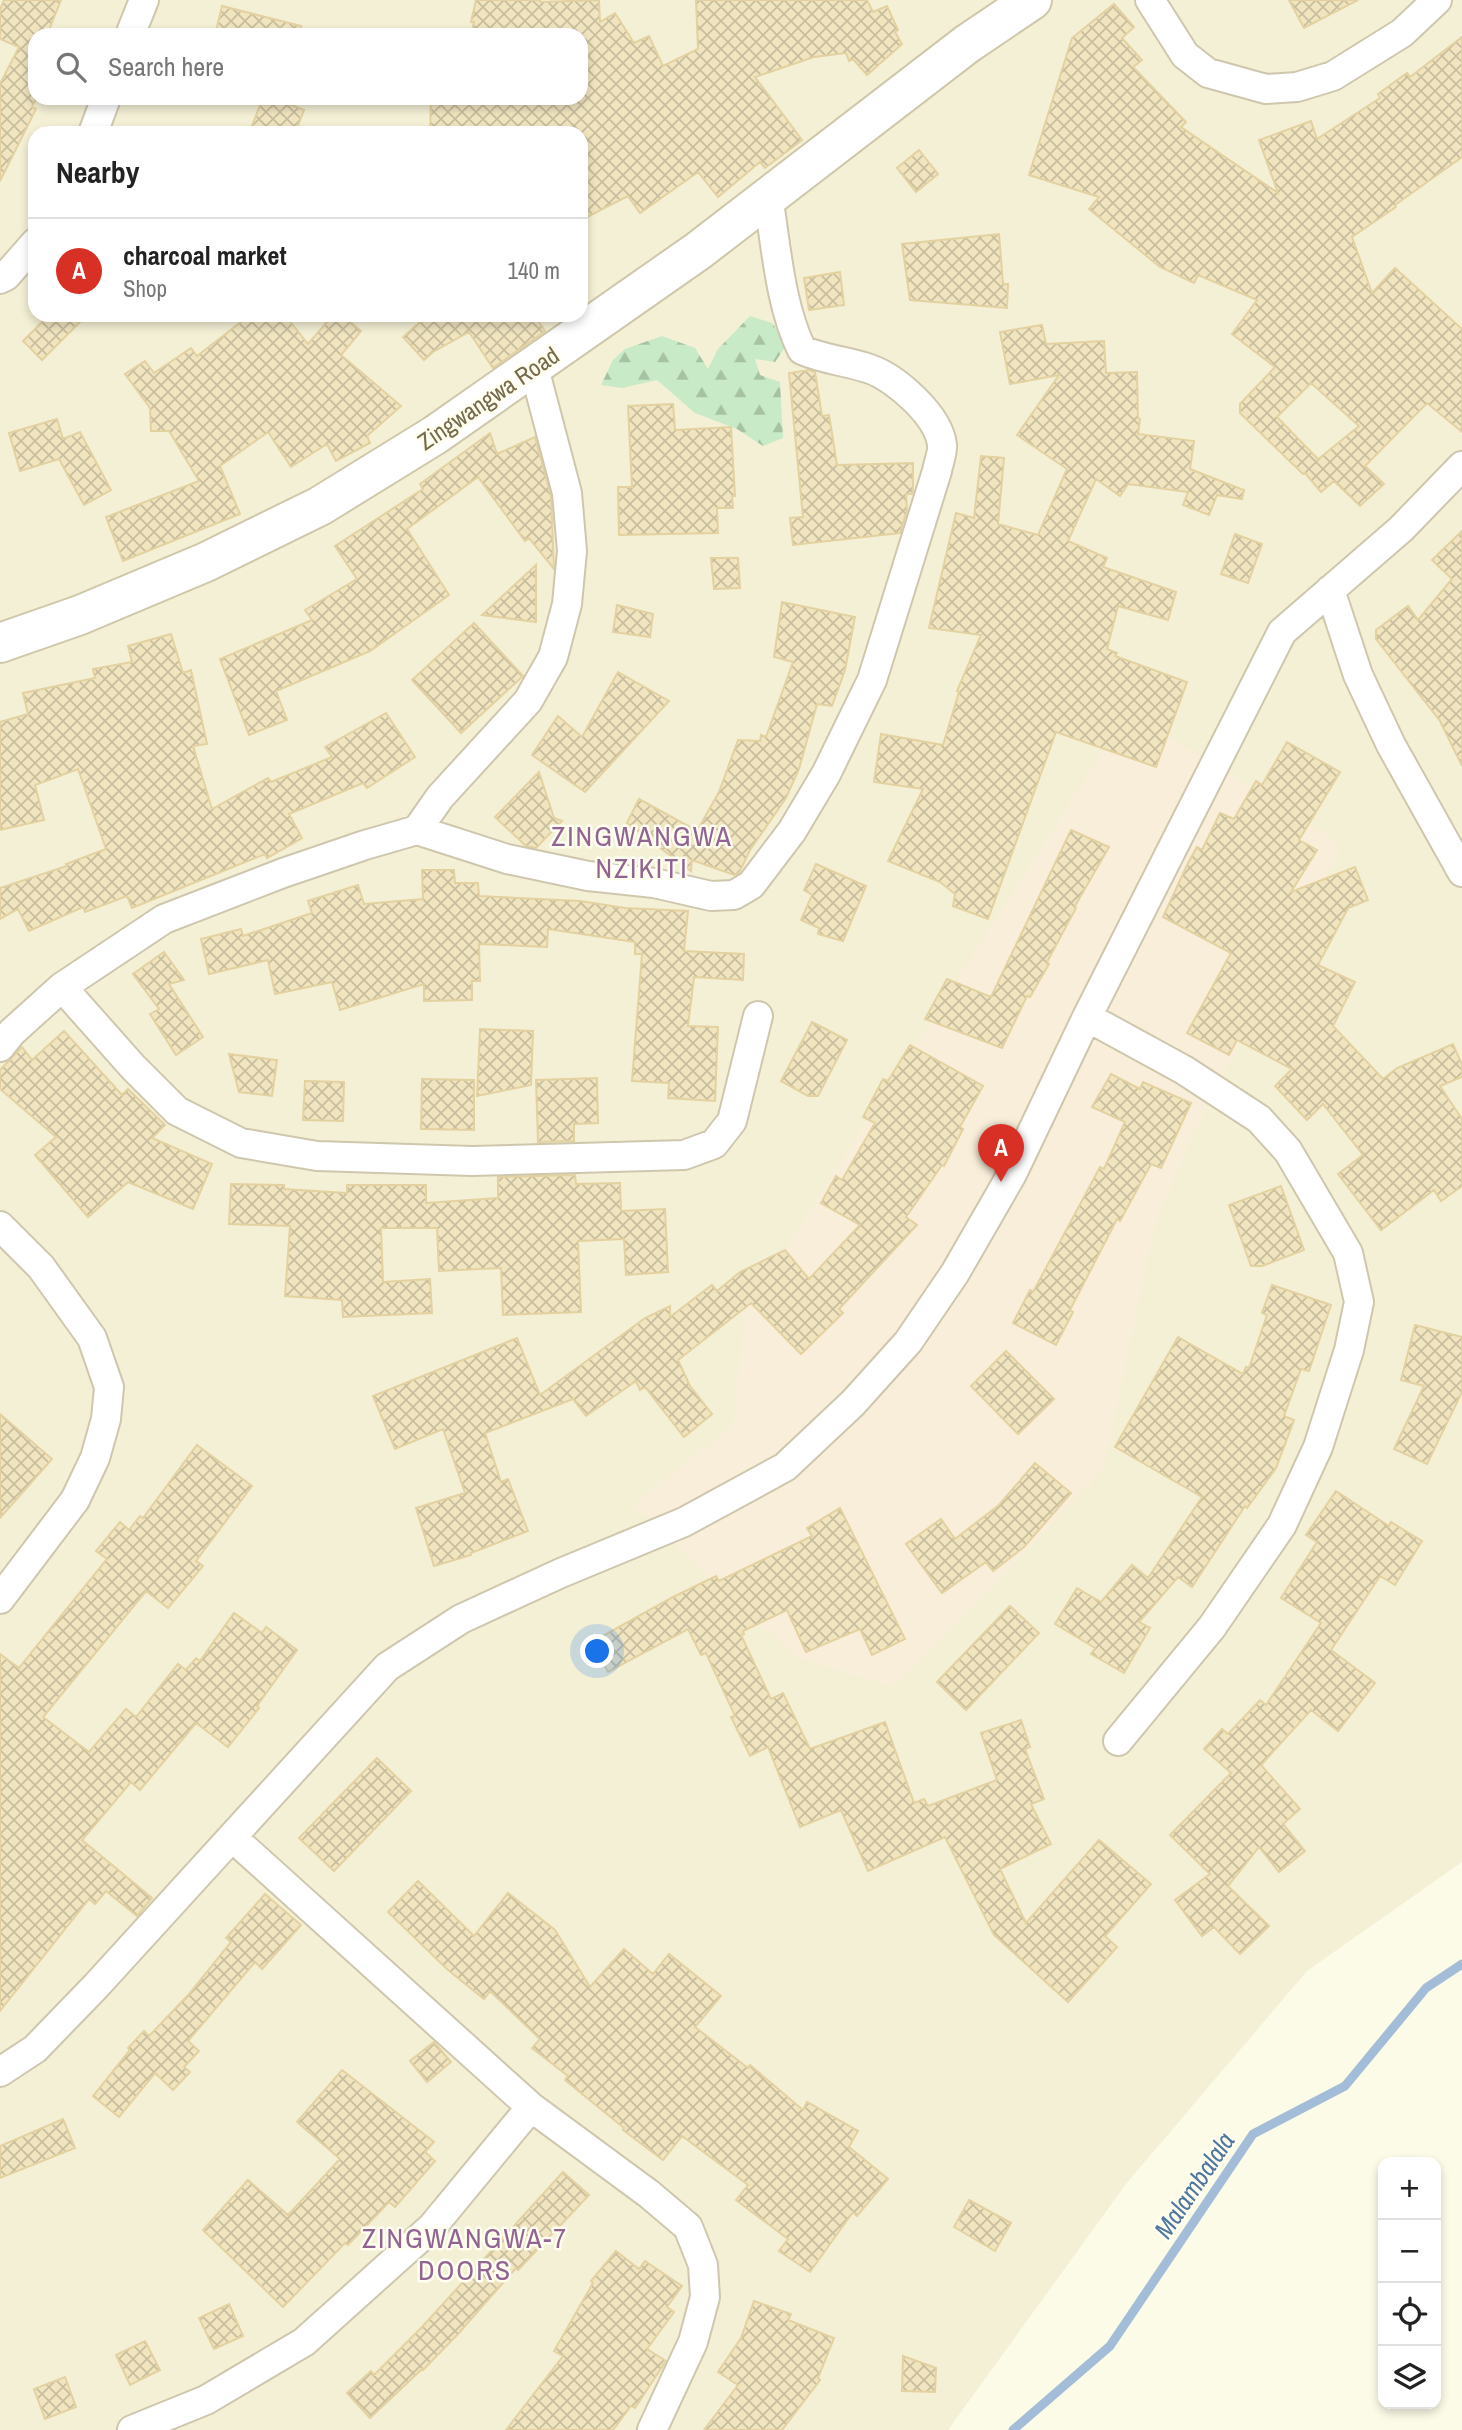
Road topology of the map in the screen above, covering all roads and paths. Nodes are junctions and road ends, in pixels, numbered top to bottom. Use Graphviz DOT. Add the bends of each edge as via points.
graph roads {
  1 [pos="144,0"];
  2 [pos="1032,0"];
  3 [pos="1150,0"];
  4 [pos="1437,0"];
  5 [pos="133,28"];
  6 [pos="103,105"];
  7 [pos="96,126"];
  8 [pos="768,196"];
  9 [pos="28,251"];
  10 [pos="0,279"];
  11 [pos="534,368"];
  12 [pos="1462,467"];
  13 [pos="1330,590"];
  14 [pos="0,643"];
  15 [pos="417,830"];
  16 [pos="1462,872"];
  17 [pos="62,987"];
  18 [pos="758,1016"];
  19 [pos="1087,1017"];
  20 [pos="0,1047"];
  21 [pos="0,1226"];
  22 [pos="0,1599"];
  23 [pos="1118,1741"];
  24 [pos="233,1838"];
  25 [pos="0,2071"];
  26 [pos="531,2107"];
  27 [pos="132,2430"];
  28 [pos="652,2430"];
  1 -- 5 [label="street"];
  2 -- 8 [label="street, Zingwangwa Road"];
  3 -- 4 [label="street" via="1192,61 1208,73 1266,89 1333,76 1402,33"];
  6 -- 7 [label="street"];
  8 -- 11 [label="street, Zingwangwa Road"];
  8 -- 15 [label="street" via="793,333 802,351 870,369 901,385 931,418 942,445 872,680 826,775 792,831 751,884 734,894 711,896 588,876 520,862"];
  9 -- 10 [label="street"];
  11 -- 14 [label="street, Zingwangwa Road" via="320,506 206,562"];
  11 -- 15 [label="street" via="567,493 572,551 567,604 553,657 528,701 440,797"];
  12 -- 13 [label="street" via="1401,529"];
  13 -- 16 [label="street" via="1358,675"];
  13 -- 19 [label="street" via="1282,632"];
  15 -- 17 [label="street" via="283,873 164,919"];
  17 -- 18 [label="street" via="177,1111 241,1143 317,1156 472,1161 684,1155 713,1144 733,1121"];
  17 -- 20 [label="street"];
  19 -- 23 [label="street" via="1184,1070 1259,1119 1288,1151 1342,1241 1359,1302 1318,1447 1282,1525 1212,1627"];
  19 -- 24 [label="street" via="1012,1174 955,1273 908,1342 853,1403 785,1467 684,1522 461,1619 387,1667"];
  21 -- 22 [label="street" via="41,1267 92,1338 109,1387 103,1432 75,1500"];
  24 -- 25 [label="street" via="35,2049"];
  24 -- 26 [label="street"];
  26 -- 27 [label="street" via="432,2227 304,2342 206,2400"];
  26 -- 28 [label="street" via="688,2227 704,2265 705,2297 693,2342"];
}
